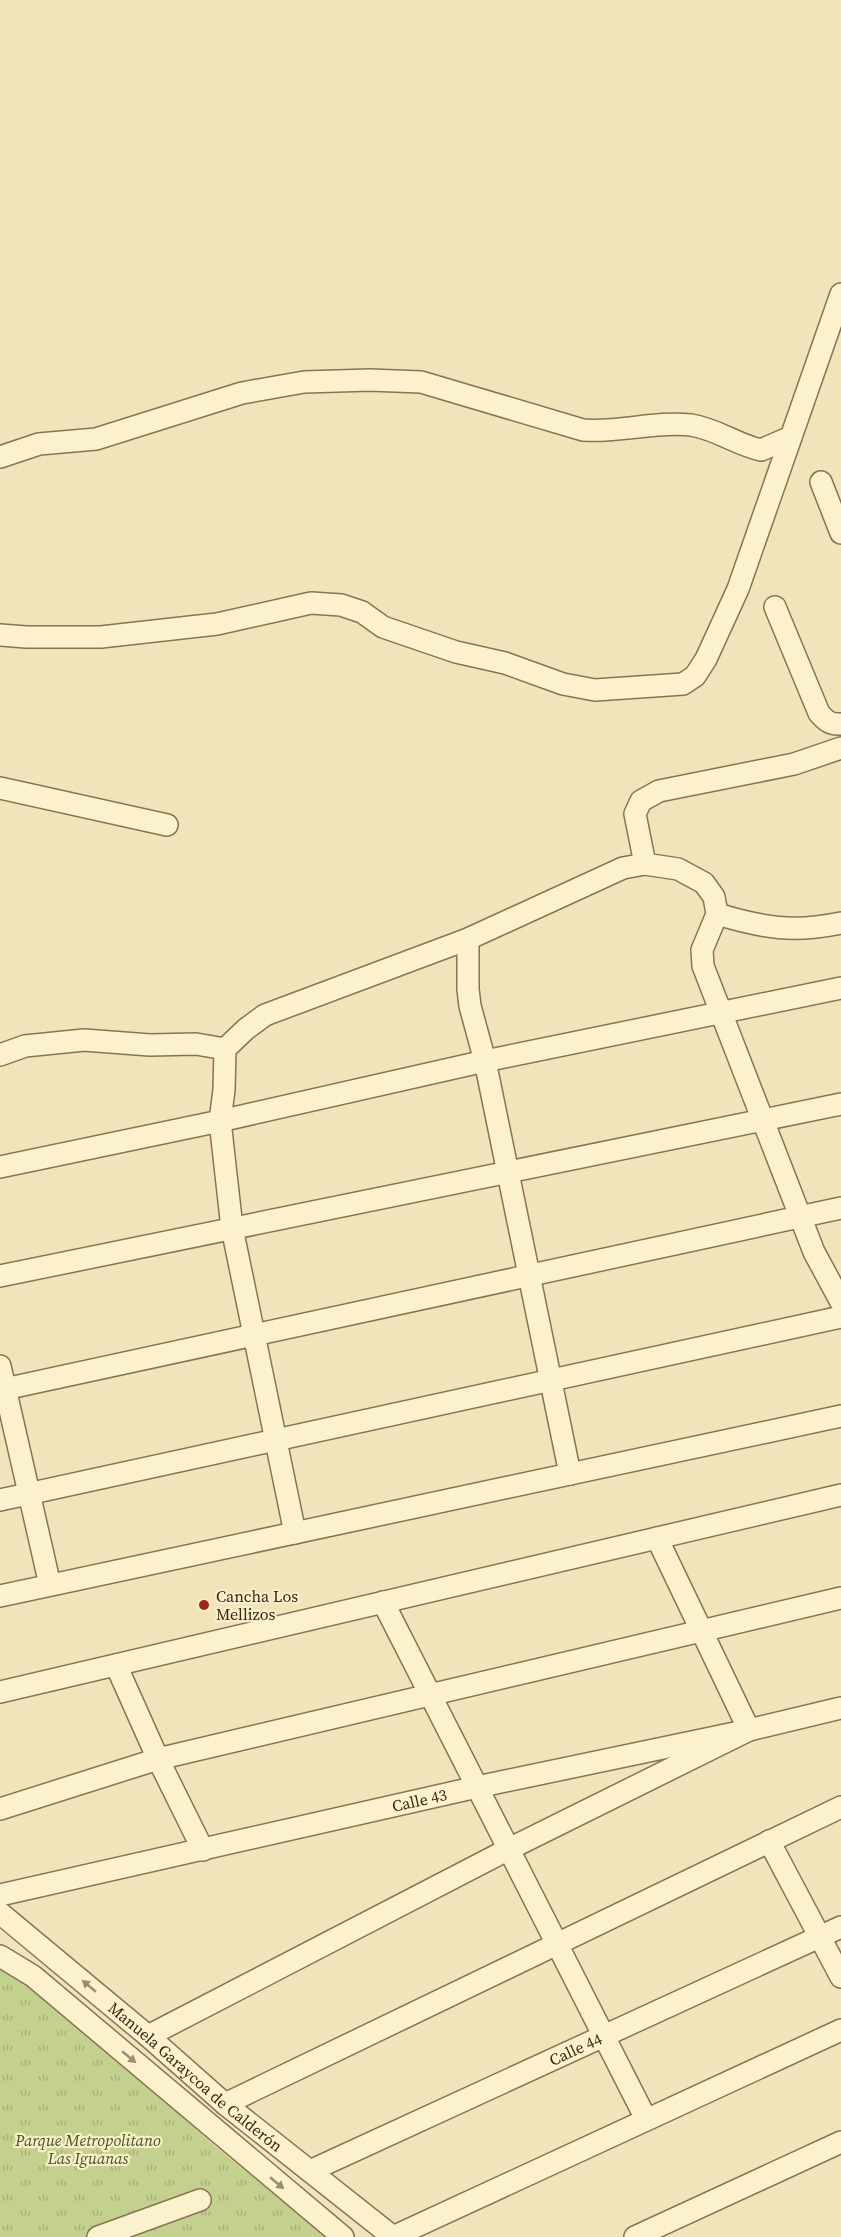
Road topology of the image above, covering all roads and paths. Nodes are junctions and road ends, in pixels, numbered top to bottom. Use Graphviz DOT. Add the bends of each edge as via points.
graph roads {
  1 [pos="841,294"];
  2 [pos="791,437"];
  3 [pos="0,457"];
  4 [pos="821,482"];
  5 [pos="841,533"];
  6 [pos="775,607"];
  7 [pos="0,634"];
  8 [pos="841,724"];
  9 [pos="841,748"];
  10 [pos="0,788"];
  11 [pos="167,825"];
  12 [pos="645,864"];
  13 [pos="717,914"];
  14 [pos="841,923"];
  15 [pos="468,939"];
  16 [pos="841,988"];
  17 [pos="721,1012"];
  18 [pos="225,1049"];
  19 [pos="0,1055"];
  20 [pos="485,1061"];
  21 [pos="841,1104"];
  22 [pos="763,1120"];
  23 [pos="220,1121"];
  24 [pos="0,1167"];
  25 [pos="508,1172"];
  26 [pos="841,1208"];
  27 [pos="801,1218"];
  28 [pos="232,1228"];
  29 [pos="0,1276"];
  30 [pos="529,1276"];
  31 [pos="841,1302"];
  32 [pos="841,1317"];
  33 [pos="254,1336"];
  34 [pos="0,1366"];
  35 [pos="551,1380"];
  36 [pos="3,1390"];
  37 [pos="841,1416"];
  38 [pos="276,1441"];
  39 [pos="570,1474"];
  40 [pos="30,1494"];
  41 [pos="841,1496"];
  42 [pos="0,1500"];
  43 [pos="295,1533"];
  44 [pos="657,1538"];
  45 [pos="50,1585"];
  46 [pos="0,1596"];
  47 [pos="841,1598"];
  48 [pos="383,1602"];
  49 [pos="702,1631"];
  50 [pos="116,1665"];
  51 [pos="0,1692"];
  52 [pos="430,1694"];
  53 [pos="841,1708"];
  54 [pos="749,1730"];
  55 [pos="158,1759"];
  56 [pos="477,1786"];
  57 [pos="841,1807"];
  58 [pos="0,1809"];
  59 [pos="769,1841"];
  60 [pos="203,1850"];
  61 [pos="509,1850"];
  62 [pos="0,1896"];
  63 [pos="0,1913"];
  64 [pos="841,1927"];
  65 [pos="820,1937"];
  66 [pos="557,1944"];
  67 [pos="0,1956"];
  68 [pos="841,1977"];
  69 [pos="841,2030"];
  70 [pos="148,2036"];
  71 [pos="604,2036"];
  72 [pos="225,2104"];
  73 [pos="646,2120"];
  74 [pos="841,2142"];
  75 [pos="310,2171"];
  76 [pos="200,2200"];
  77 [pos="350,2203"];
  78 [pos="337,2233"];
  79 [pos="98,2237"];
  80 [pos="393,2237"];
  81 [pos="635,2237"];
  1 -- 2 [label="street"];
  2 -- 3 [label="street" via="761,450 691,425 658,423 600,432 583,430 421,382 370,380 304,382 242,393 96,439 39,444"];
  2 -- 7 [label="street" via="738,589 706,659 695,676 683,684 595,690 563,684 383,627 362,612 341,605 310,603 217,624 101,637"];
  4 -- 5 [label="street"];
  6 -- 8 [label="street" via="819,713 826,721"];
  9 -- 12 [label="street" via="794,764 659,791 641,801 635,814"];
  10 -- 11 [label="street"];
  12 -- 13 [label="street" via="678,869 704,883 714,897"];
  12 -- 15 [label="street" via="623,868"];
  13 -- 14 [label="street" via="770,927 811,929"];
  13 -- 17 [label="street" via="702,950 703,966"];
  15 -- 18 [label="street" via="265,1015"];
  15 -- 20 [label="street" via="470,1006"];
  16 -- 17 [label="street"];
  17 -- 20 [label="street"];
  17 -- 22 [label="street"];
  18 -- 19 [label="street" via="196,1044 84,1040 25,1046"];
  18 -- 23 [label="street"];
  20 -- 23 [label="street"];
  20 -- 25 [label="street"];
  21 -- 22 [label="street"];
  22 -- 25 [label="street"];
  22 -- 27 [label="street"];
  23 -- 24 [label="street"];
  23 -- 28 [label="street"];
  25 -- 28 [label="street"];
  25 -- 30 [label="street"];
  26 -- 27 [label="street"];
  27 -- 30 [label="street"];
  27 -- 31 [label="street"];
  28 -- 29 [label="street"];
  28 -- 33 [label="street"];
  30 -- 33 [label="street"];
  30 -- 35 [label="street"];
  32 -- 35 [label="street"];
  33 -- 36 [label="street"];
  33 -- 38 [label="street"];
  34 -- 36 [label="street"];
  35 -- 38 [label="street"];
  35 -- 39 [label="street"];
  36 -- 40 [label="street"];
  37 -- 39 [label="street"];
  38 -- 40 [label="street"];
  38 -- 43 [label="street"];
  39 -- 43 [label="street"];
  40 -- 42 [label="street"];
  40 -- 45 [label="street"];
  41 -- 44 [label="street"];
  43 -- 45 [label="street"];
  44 -- 48 [label="street"];
  44 -- 49 [label="street"];
  45 -- 46 [label="street"];
  47 -- 49 [label="street"];
  48 -- 50 [label="street"];
  48 -- 52 [label="street"];
  49 -- 52 [label="street"];
  49 -- 54 [label="street"];
  50 -- 51 [label="street"];
  50 -- 55 [label="street"];
  52 -- 55 [label="street"];
  52 -- 56 [label="street"];
  53 -- 54 [label="street, Calle 43"];
  54 -- 56 [label="street, Calle 43"];
  54 -- 61 [label="street"];
  55 -- 58 [label="street"];
  55 -- 60 [label="street"];
  56 -- 60 [label="street, Calle 43"];
  56 -- 61 [label="street"];
  57 -- 59 [label="street"];
  59 -- 65 [label="street"];
  59 -- 66 [label="street"];
  60 -- 62 [label="street, Calle 43"];
  61 -- 66 [label="street"];
  61 -- 70 [label="street"];
  70 -- 63 [label="street, Manuela Garaycoa de Calderón, one-way"];
  64 -- 65 [label="street, Calle 44"];
  65 -- 68 [label="street"];
  65 -- 71 [label="street, Calle 44"];
  66 -- 71 [label="street"];
  66 -- 72 [label="street"];
  67 -- 78 [label="street, Manuela Garaycoa de Calderón, one-way" via="33,1976"];
  69 -- 73 [label="street"];
  70 -- 72 [label="street, Manuela Garaycoa de Calderón"];
  71 -- 73 [label="street"];
  71 -- 75 [label="street, Calle 44"];
  72 -- 75 [label="street, Manuela Garaycoa de Calderón"];
  73 -- 80 [label="street"];
  74 -- 81 [label="street"];
  75 -- 77 [label="street, Manuela Garaycoa de Calderón"];
  76 -- 79 [label="street"];
  77 -- 78 [label="street"];
  77 -- 80 [label="street, Manuela Garaycoa de Calderón"];
}
